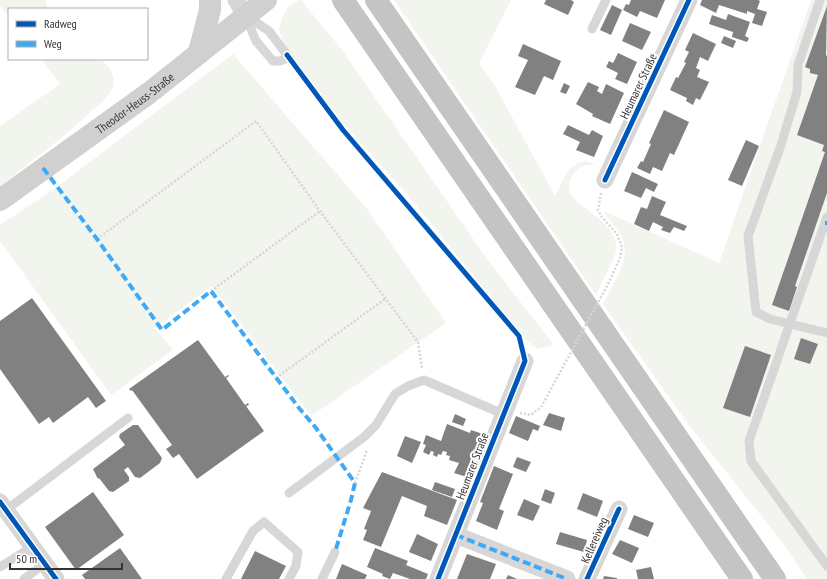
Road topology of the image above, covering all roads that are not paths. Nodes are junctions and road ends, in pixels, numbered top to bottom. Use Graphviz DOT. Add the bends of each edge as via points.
graph roads {
  1 [pos="210,0"];
  2 [pos="266,0"];
  3 [pos="343,0"];
  4 [pos="376,0"];
  5 [pos="606,0"];
  6 [pos="820,0"];
  7 [pos="684,2"];
  8 [pos="241,8"];
  9 [pos="592,29"];
  10 [pos="199,52"];
  11 [pos="605,180"];
  12 [pos="0,200"];
  13 [pos="827,217"];
  14 [pos="790,325"];
  15 [pos="827,333"];
  16 [pos="525,360"];
  17 [pos="505,412"];
  18 [pos="128,418"];
  19 [pos="289,493"];
  20 [pos="3,506"];
  21 [pos="618,509"];
  22 [pos="456,535"];
  23 [pos="32,547"];
  24 [pos="335,552"];
  25 [pos="44,564"];
  26 [pos="827,566"];
  27 [pos="0,567"];
  28 [pos="24,579"];
  29 [pos="56,579"];
  30 [pos="226,579"];
  31 [pos="289,579"];
  32 [pos="322,579"];
  33 [pos="438,579"];
  34 [pos="567,579"];
  35 [pos="587,579"];
  36 [pos="742,579"];
  37 [pos="775,579"];
  1 -- 10 [label="main road" via="210,10"];
  2 -- 8 [label="main road, Theodor-Heuss-Straße"];
  3 -- 36 [label="highway"];
  4 -- 37 [label="highway"];
  5 -- 9 [label="lane"];
  6 -- 14 [label="lane" via="798,65 797,92 780,148 748,236 756,312"];
  7 -- 11 [label="street, Heumarer Straße"];
  8 -- 8 [label="lane" via="256,41 273,61 285,59 287,55 269,31"];
  8 -- 10 [label="main road, Theodor-Heuss-Straße"];
  10 -- 12 [label="main road, Theodor-Heuss-Straße" via="149,93"];
  13 -- 14 [label="lane"];
  14 -- 15 [label="lane"];
  14 -- 26 [label="lane" via="749,441 751,461"];
  16 -- 17 [label="street, Heumarer Straße"];
  17 -- 19 [label="lane" via="424,380 395,394 376,425 364,437"];
  17 -- 22 [label="street, Heumarer Straße"];
  18 -- 20 [label="lane"];
  20 -- 23 [label="street"];
  21 -- 35 [label="street, Kellereiweg"];
  22 -- 33 [label="street, Heumarer Straße"];
  22 -- 34 [label="street"];
  23 -- 25 [label="street"];
  23 -- 27 [label="lane"];
  24 -- 32 [label="lane"];
  25 -- 28 [label="lane"];
  25 -- 29 [label="street"];
  30 -- 31 [label="lane" via="253,531 264,522 298,552 296,566"];
}
